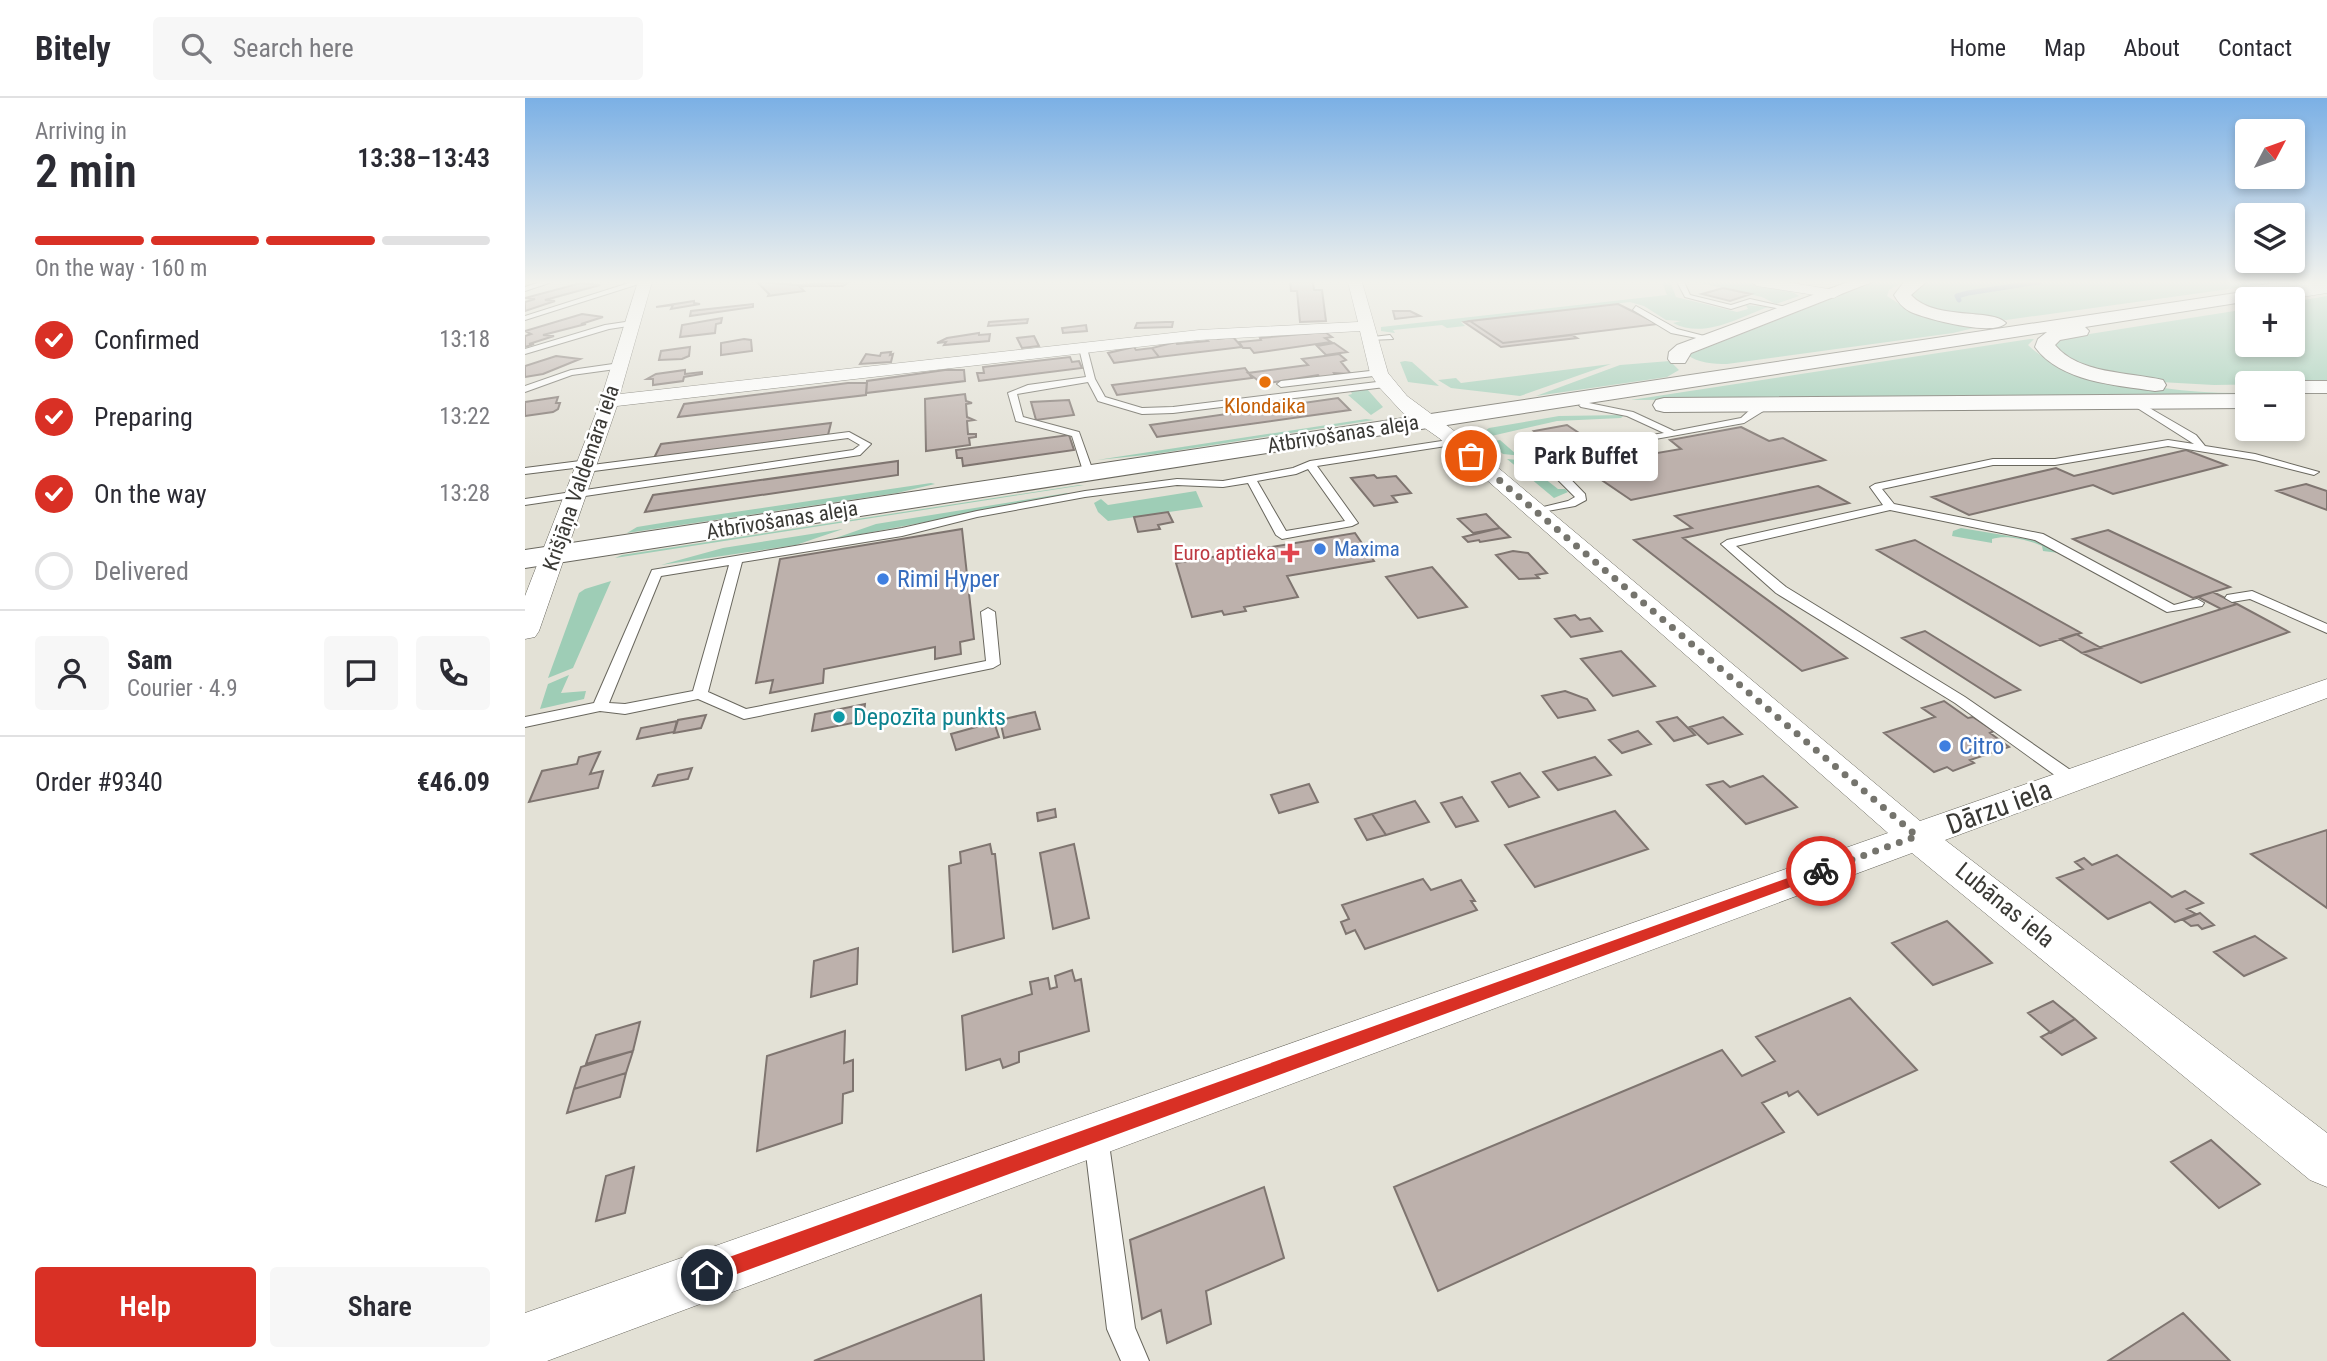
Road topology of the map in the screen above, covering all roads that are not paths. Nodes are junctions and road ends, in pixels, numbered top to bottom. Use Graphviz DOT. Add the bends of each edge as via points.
graph roads {
  1 [pos="562,341"];
  2 [pos="627,341"];
  3 [pos="1149,341"];
  4 [pos="1371,341"];
  5 [pos="1705,341"];
  6 [pos="1957,341"];
  7 [pos="2047,341"];
  8 [pos="1083,348"];
  9 [pos="525,352"];
  10 [pos="1885,352"];
  11 [pos="1678,359"];
  12 [pos="619,366"];
  13 [pos="1382,378"];
  14 [pos="1091,379"];
  15 [pos="1281,384"];
  16 [pos="2305,387"];
  17 [pos="2327,387"];
  18 [pos="2235,388"];
  19 [pos="525,389"];
  20 [pos="1681,394"];
  21 [pos="2305,400"];
  22 [pos="2327,400"];
  23 [pos="610,401"];
  24 [pos="2235,401"];
  25 [pos="2134,402"];
  26 [pos="1584,405"];
  27 [pos="1768,405"];
  28 [pos="1532,406"];
  29 [pos="1645,419"];
  30 [pos="1428,421"];
  31 [pos="1673,433"];
  32 [pos="1455,442"];
  33 [pos="2200,446"];
  34 [pos="1310,464"];
  35 [pos="587,466"];
  36 [pos="2321,470"];
  37 [pos="525,471"];
  38 [pos="2327,477"];
  39 [pos="1106,478"];
  40 [pos="1251,479"];
  41 [pos="577,495"];
  42 [pos="525,502"];
  43 [pos="1889,507"];
  44 [pos="1535,512"];
  45 [pos="539,557"];
  46 [pos="736,560"];
  47 [pos="2232,598"];
  48 [pos="2197,603"];
  49 [pos="988,612"];
  50 [pos="2327,629"];
  51 [pos="525,631"];
  52 [pos="2327,688"];
  53 [pos="700,694"];
  54 [pos="600,706"];
  55 [pos="525,722"];
  56 [pos="2073,780"];
  57 [pos="1917,836"];
  58 [pos="1096,1133"];
  59 [pos="2327,1163"];
  60 [pos="525,1341"];
  61 [pos="1135,1361"];
  1 -- 9 [label="lane"];
  2 -- 12 [label="street, Krišjāņa Valdemāra iela"];
  3 -- 8 [label="street"];
  4 -- 13 [label="street, Lubānas iela"];
  5 -- 11 [label="main road" via="1679,352"];
  6 -- 10 [label="main road, Atbrīvošanas aleja"];
  7 -- 18 [label="main road" via="2045,347 2056,358 2112,377 2183,388"];
  8 -- 14 [label="lane"];
  8 -- 23 [label="street"];
  10 -- 11 [label="main road" via="1814,354 1723,367"];
  10 -- 20 [label="main road, Atbrīvošanas aleja"];
  11 -- 20 [label="main road" via="1687,371"];
  12 -- 19 [label="lane" via="571,373"];
  12 -- 23 [label="street, Krišjāņa Valdemāra iela"];
  13 -- 14 [label="lane" via="1185,409 1142,411 1101,399"];
  13 -- 15 [label="lane"];
  13 -- 30 [label="street, Lubānas iela" via="1409,409"];
  14 -- 39 [label="lane" via="1012,393 1019,419 1076,434"];
  16 -- 17 [label="main road"];
  20 -- 26 [label="main road"];
  20 -- 27 [label="main road"];
  20 -- 28 [label="main road, Atbrīvošanas aleja"];
  20 -- 29 [label="lane"];
  21 -- 22 [label="main road"];
  23 -- 35 [label="street, Krišjāņa Valdemāra iela"];
  24 -- 25 [label="main road"];
  25 -- 27 [label="main road"];
  25 -- 33 [label="lane"];
  26 -- 28 [label="main road"];
  26 -- 29 [label="lane"];
  27 -- 31 [label="lane" via="1744,420"];
  28 -- 30 [label="main road, Atbrīvošanas aleja"];
  29 -- 31 [label="lane"];
  30 -- 32 [label="street, Lubānas iela"];
  30 -- 39 [label="main road, Atbrīvošanas aleja"];
  31 -- 44 [label="lane" via="1545,455 1545,461 1581,496 1571,504"];
  32 -- 34 [label="lane"];
  32 -- 44 [label="street, Lubānas iela"];
  33 -- 36 [label="lane"];
  33 -- 43 [label="lane" via="2168,443 2055,462 1993,462 1875,487"];
  34 -- 40 [label="lane"];
  34 -- 40 [label="lane" via="1352,523 1282,535"];
  35 -- 37 [label="lane"];
  35 -- 41 [label="street, Krišjāņa Valdemāra iela"];
  35 -- 41 [label="lane" via="849,435 866,444 856,453"];
  36 -- 38 [label="lane"];
  39 -- 40 [label="lane" via="1209,485"];
  39 -- 45 [label="main road, Atbrīvošanas aleja"];
  39 -- 46 [label="lane" via="902,532"];
  41 -- 42 [label="lane"];
  41 -- 45 [label="street, Krišjāņa Valdemāra iela"];
  43 -- 48 [label="lane" via="2039,537 2172,609"];
  43 -- 56 [label="lane" via="1727,544 1781,590 1960,700"];
  44 -- 57 [label="street, Lubānas iela"];
  45 -- 51 [label="street, Krišjāņa Valdemāra iela"];
  46 -- 53 [label="lane"];
  46 -- 54 [label="lane" via="656,573"];
  47 -- 50 [label="lane" via="2252,594"];
  49 -- 53 [label="lane" via="993,664 744,715"];
  52 -- 56 [label="street, Dārzu iela"];
  53 -- 54 [label="lane" via="625,709"];
  54 -- 55 [label="lane"];
  56 -- 57 [label="street, Dārzu iela"];
  57 -- 58 [label="street, Dārzu iela"];
  57 -- 59 [label="street, Lubānas iela"];
  58 -- 60 [label="street, Dārzu iela"];
  58 -- 61 [label="lane" via="1121,1329"];
}
